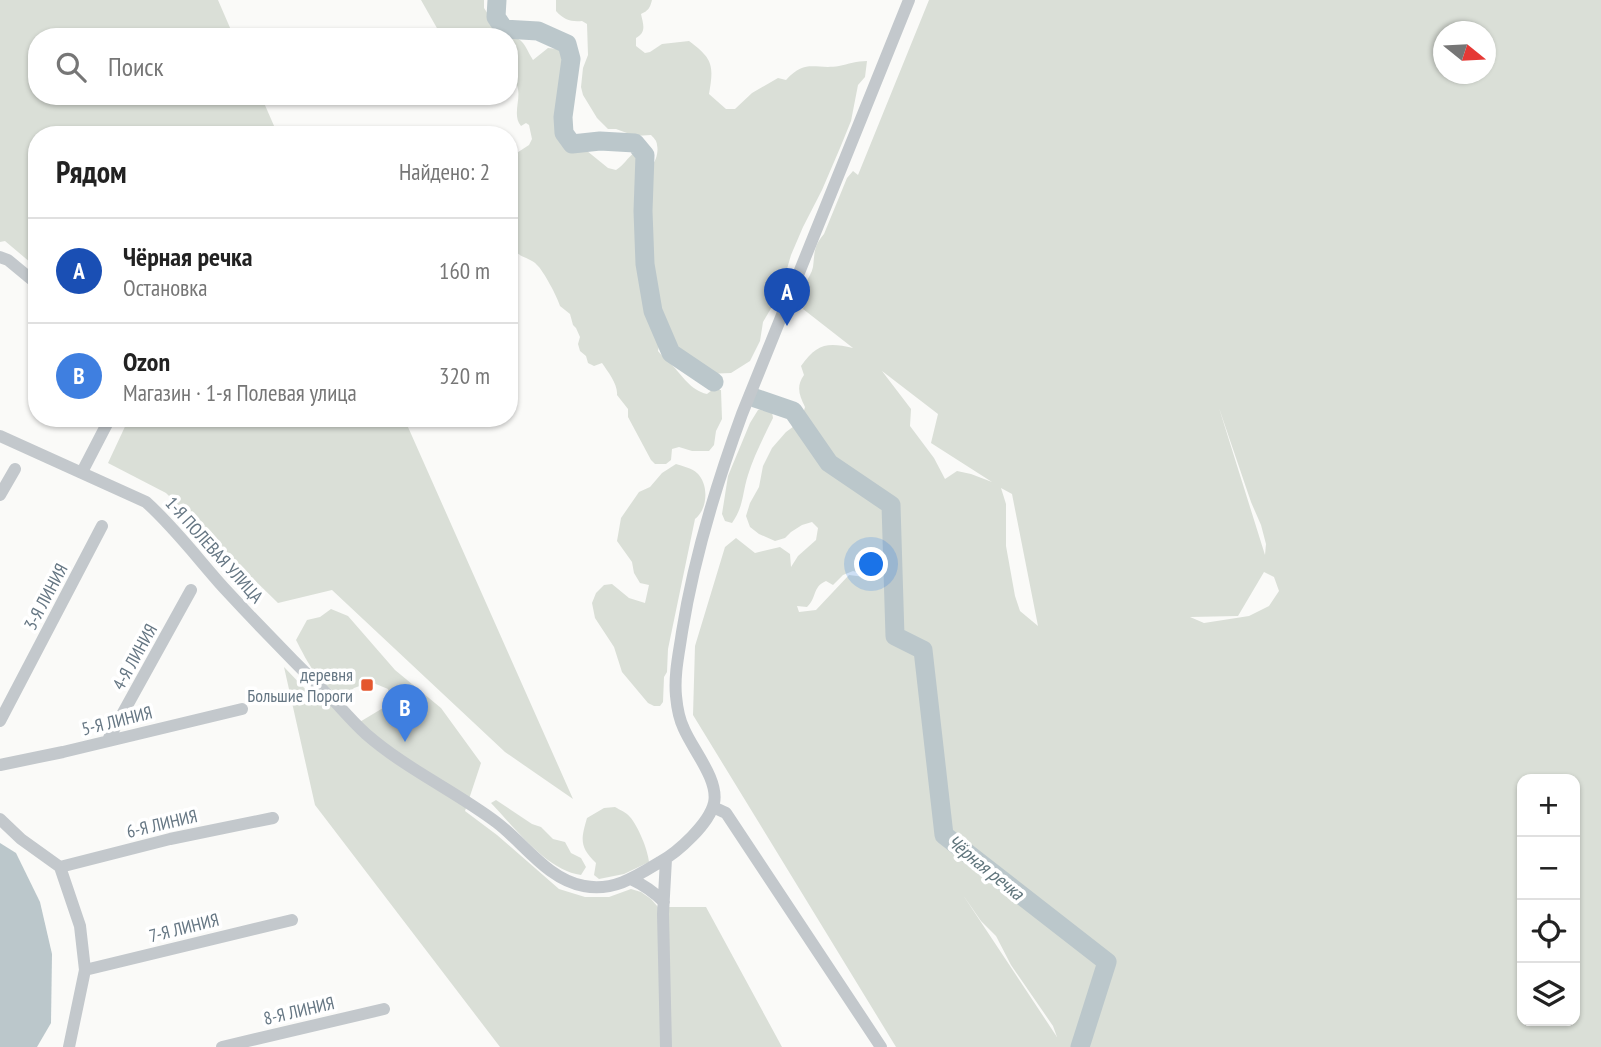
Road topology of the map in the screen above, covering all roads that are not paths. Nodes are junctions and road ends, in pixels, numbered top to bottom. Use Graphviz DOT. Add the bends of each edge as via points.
graph roads {
  1 [pos="909,0"];
  2 [pos="0,257"];
  3 [pos="28,277"];
  4 [pos="105,427"];
  5 [pos="0,436"];
  6 [pos="15,469"];
  7 [pos="82,472"];
  8 [pos="0,495"];
  9 [pos="102,526"];
  10 [pos="191,590"];
  11 [pos="243,709"];
  12 [pos="0,721"];
  13 [pos="108,740"];
  14 [pos="0,765"];
  15 [pos="713,807"];
  16 [pos="273,818"];
  17 [pos="0,819"];
  18 [pos="666,859"];
  19 [pos="60,867"];
  20 [pos="631,879"];
  21 [pos="664,902"];
  22 [pos="292,920"];
  23 [pos="85,970"];
  24 [pos="384,1009"];
  25 [pos="69,1047"];
  26 [pos="222,1047"];
  27 [pos="666,1047"];
  28 [pos="881,1047"];
  1 -- 15 [label="street" via="742,414 701,538 675,693 678,714 713,788"];
  2 -- 3 [label="street"];
  4 -- 7 [label="street"];
  5 -- 7 [label="street, 1-Я ПОЛЕВАЯ УЛИЦА"];
  6 -- 8 [label="street"];
  7 -- 20 [label="street, 1-Я ПОЛЕВАЯ УЛИЦА" via="146,502 354,722 396,757 476,807 565,880 598,888"];
  9 -- 12 [label="street, 3-Я ЛИНИЯ"];
  10 -- 13 [label="street, 4-Я ЛИНИЯ"];
  11 -- 13 [label="street, 5-Я ЛИНИЯ"];
  13 -- 14 [label="street, 5-Я ЛИНИЯ"];
  15 -- 18 [label="street, 1-Я ПОЛЕВАЯ УЛИЦА" via="703,825"];
  15 -- 28 [label="street" via="726,813"];
  16 -- 19 [label="street, 6-Я ЛИНИЯ"];
  17 -- 19 [label="street"];
  18 -- 20 [label="street, 1-Я ПОЛЕВАЯ УЛИЦА"];
  18 -- 21 [label="street"];
  19 -- 23 [label="street" via="80,926"];
  20 -- 21 [label="street"];
  21 -- 27 [label="street"];
  22 -- 23 [label="street, 7-Я ЛИНИЯ"];
  23 -- 25 [label="street"];
  24 -- 26 [label="street, 8-Я ЛИНИЯ"];
}
